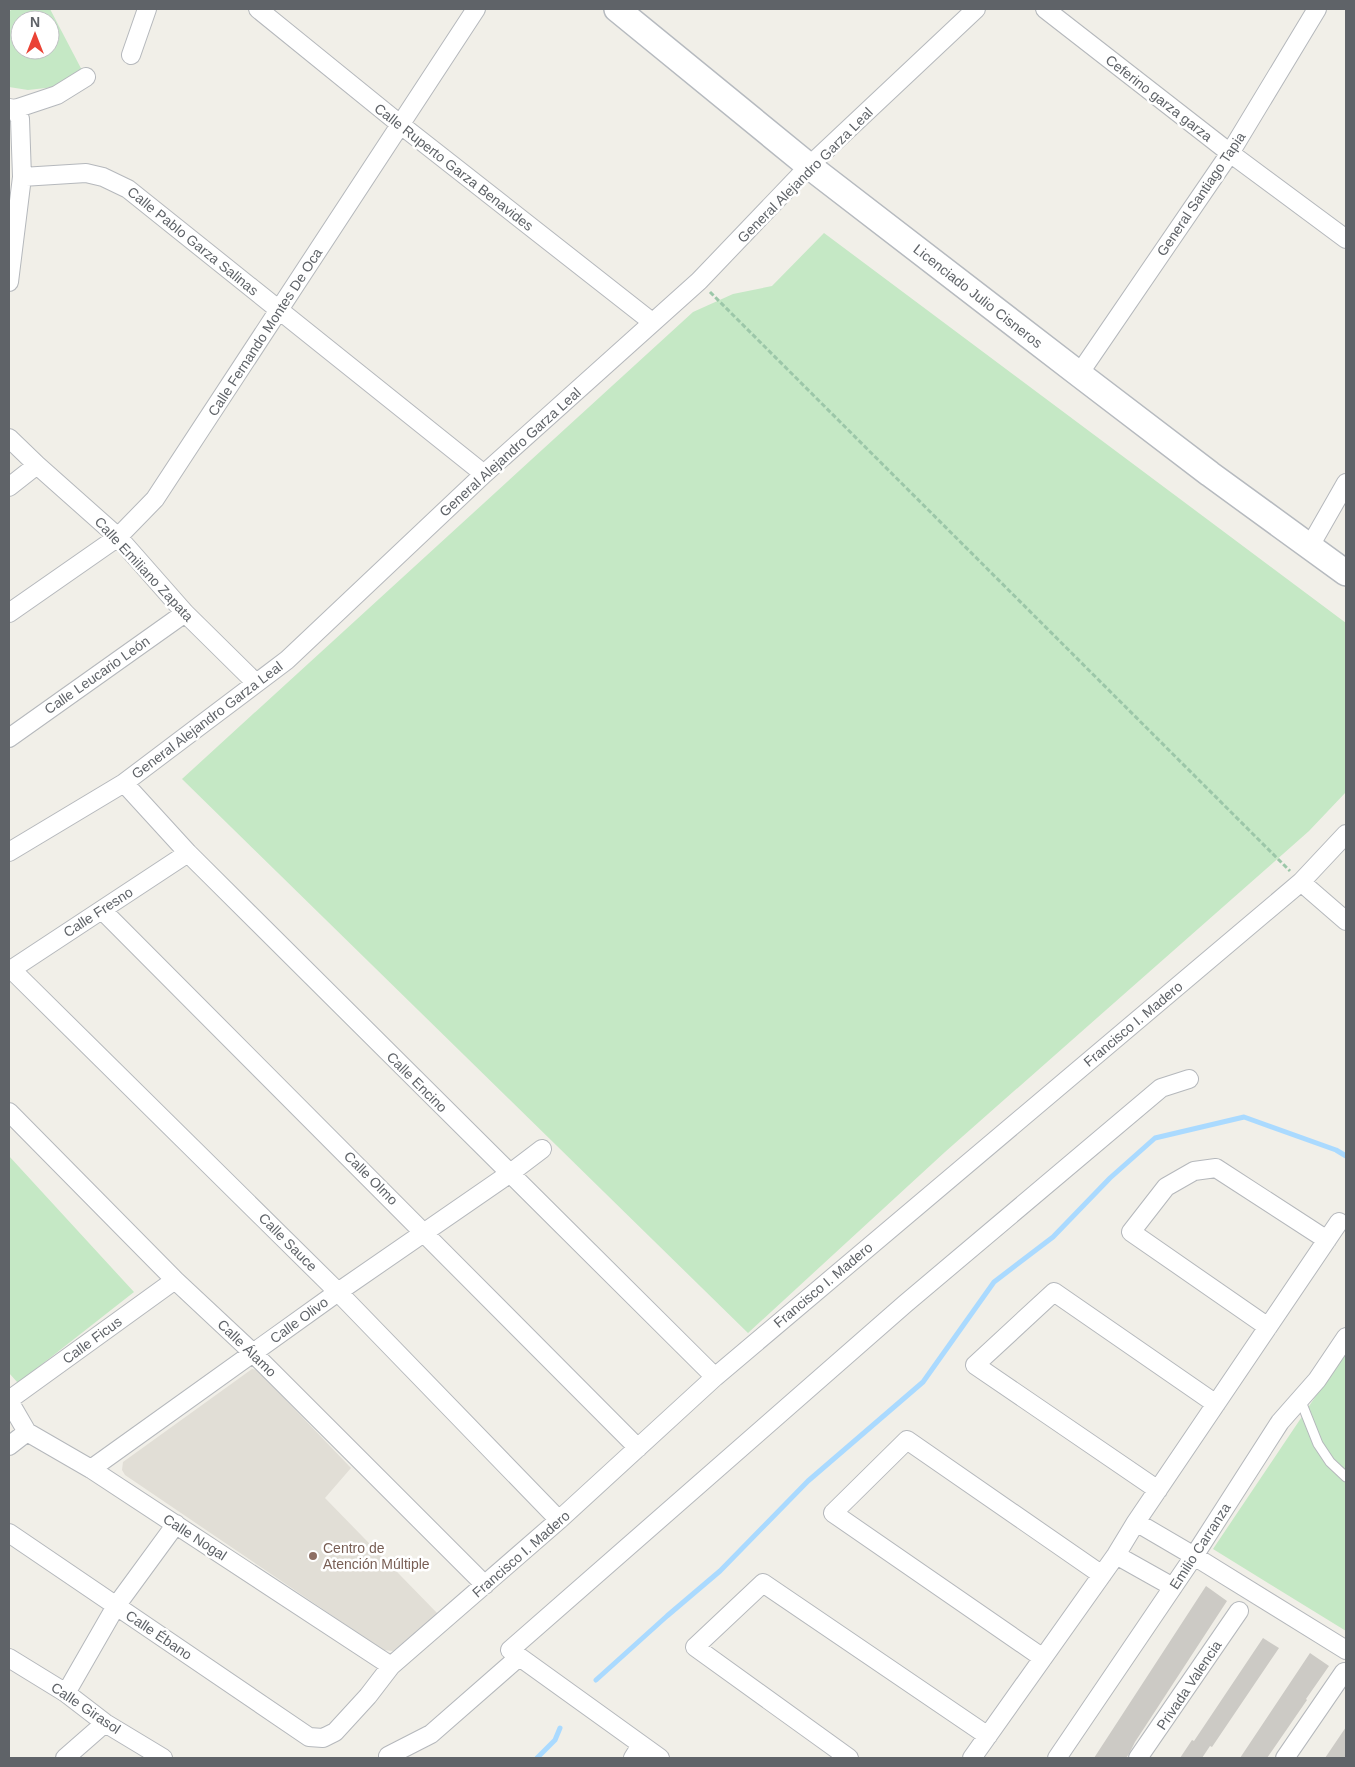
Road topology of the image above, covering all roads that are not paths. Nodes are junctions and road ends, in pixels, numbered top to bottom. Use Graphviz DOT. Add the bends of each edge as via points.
graph roads {
  1 [pos="147,9"];
  2 [pos="258,9"];
  3 [pos="476,9"];
  4 [pos="617,9"];
  5 [pos="974,9"];
  6 [pos="1045,9"];
  7 [pos="1317,9"];
  8 [pos="131,55"];
  9 [pos="86,77"];
  10 [pos="12,109"];
  11 [pos="401,125"];
  12 [pos="1230,153"];
  13 [pos="809,166"];
  14 [pos="22,177"];
  15 [pos="12,220"];
  16 [pos="1346,239"];
  17 [pos="9,282"];
  18 [pos="279,310"];
  19 [pos="652,322"];
  20 [pos="1079,374"];
  21 [pos="9,438"];
  22 [pos="37,465"];
  23 [pos="484,474"];
  24 [pos="1346,483"];
  25 [pos="9,487"];
  26 [pos="118,537"];
  27 [pos="1310,546"];
  28 [pos="1346,573"];
  29 [pos="9,613"];
  30 [pos="185,613"];
  31 [pos="256,683"];
  32 [pos="9,738"];
  33 [pos="124,783"];
  34 [pos="1346,834"];
  35 [pos="9,852"];
  36 [pos="188,853"];
  37 [pos="1301,882"];
  38 [pos="102,910"];
  39 [pos="1346,921"];
  40 [pos="10,970"];
  41 [pos="1189,1078"];
  42 [pos="9,1112"];
  43 [pos="542,1149"];
  44 [pos="509,1174"];
  45 [pos="1339,1222"];
  46 [pos="424,1231"];
  47 [pos="1327,1240"];
  48 [pos="175,1280"];
  49 [pos="338,1292"];
  50 [pos="1268,1326"];
  51 [pos="1346,1337"];
  52 [pos="253,1353"];
  53 [pos="714,1377"];
  54 [pos="1300,1399"];
  55 [pos="9,1400"];
  56 [pos="1216,1404"];
  57 [pos="27,1432"];
  58 [pos="9,1446"];
  59 [pos="638,1448"];
  60 [pos="92,1469"];
  61 [pos="1346,1477"];
  62 [pos="1158,1490"];
  63 [pos="559,1520"];
  64 [pos="1136,1522"];
  65 [pos="176,1524"];
  66 [pos="9,1533"];
  67 [pos="1116,1555"];
  68 [pos="1194,1556"];
  69 [pos="1102,1575"];
  70 [pos="485,1585"];
  71 [pos="1173,1587"];
  72 [pos="116,1606"];
  73 [pos="1239,1611"];
  74 [pos="1346,1650"];
  75 [pos="519,1657"];
  76 [pos="1043,1658"];
  77 [pos="12,1666"];
  78 [pos="391,1666"];
  79 [pos="1344,1672"];
  80 [pos="66,1693"];
  81 [pos="105,1722"];
  82 [pos="309,1736"];
  83 [pos="988,1736"];
  84 [pos="637,1752"];
  85 [pos="388,1756"];
  86 [pos="65,1758"];
  87 [pos="163,1758"];
  88 [pos="660,1758"];
  89 [pos="849,1758"];
  90 [pos="972,1758"];
  91 [pos="1057,1758"];
  92 [pos="1138,1758"];
  93 [pos="1285,1758"];
  1 -- 8 [label="street"];
  2 -- 11 [label="street, Calle Ruperto Garza Benavides"];
  3 -- 11 [label="street, Calle Fernando Montes De Oca"];
  4 -- 13 [label="street, Licenciado Julio Cisneros"];
  5 -- 13 [label="street, General Alejandro Garza Leal"];
  6 -- 12 [label="street, Ceferino garza garza"];
  7 -- 12 [label="street, General Santiago Tapia"];
  9 -- 10 [label="street" via="56,95"];
  10 -- 14 [label="street" via="20,120"];
  11 -- 18 [label="street, Calle Fernando Montes De Oca"];
  11 -- 19 [label="street, Calle Ruperto Garza Benavides"];
  12 -- 16 [label="street, Ceferino garza garza"];
  12 -- 20 [label="street, General Santiago Tapia"];
  13 -- 19 [label="street, General Alejandro Garza Leal" via="699,281"];
  13 -- 20 [label="street, Licenciado Julio Cisneros"];
  14 -- 15 [label="street"];
  14 -- 18 [label="street, Calle Pablo Garza Salinas" via="86,173 116,182"];
  15 -- 17 [label="street"];
  18 -- 23 [label="street, Calle Pablo Garza Salinas"];
  18 -- 26 [label="street, Calle Fernando Montes De Oca" via="155,499"];
  19 -- 23 [label="street, General Alejandro Garza Leal"];
  20 -- 27 [label="street, Licenciado Julio Cisneros"];
  21 -- 22 [label="street, Calle Emiliano Zapata"];
  22 -- 25 [label="street"];
  22 -- 26 [label="street, Calle Emiliano Zapata"];
  23 -- 31 [label="street, General Alejandro Garza Leal" via="287,660"];
  24 -- 27 [label="street"];
  26 -- 29 [label="street, Calle Fernando Montes De Oca"];
  26 -- 30 [label="street, Calle Emiliano Zapata"];
  27 -- 28 [label="street, Licenciado Julio Cisneros"];
  30 -- 31 [label="street, Calle Emiliano Zapata"];
  30 -- 32 [label="street, Calle Leucario León"];
  31 -- 33 [label="street, General Alejandro Garza Leal"];
  33 -- 35 [label="street, General Alejandro Garza Leal"];
  33 -- 36 [label="street, Calle Encino"];
  34 -- 37 [label="street, Francisco I. Madero"];
  36 -- 38 [label="street, Calle Fresno"];
  36 -- 44 [label="street, Calle Encino"];
  37 -- 39 [label="street"];
  37 -- 53 [label="street, Francisco I. Madero"];
  38 -- 40 [label="street, Calle Fresno"];
  38 -- 46 [label="street, Calle Olmo"];
  40 -- 49 [label="street, Calle Sauce"];
  41 -- 75 [label="street" via="1161,1088 905,1304 510,1650"];
  42 -- 48 [label="street, Calle Álamo"];
  43 -- 44 [label="street, Calle Olivo"];
  44 -- 46 [label="street, Calle Olivo"];
  44 -- 53 [label="street, Calle Encino"];
  45 -- 47 [label="street"];
  46 -- 49 [label="street, Calle Olivo"];
  46 -- 59 [label="street, Calle Olmo"];
  47 -- 50 [label="street"];
  47 -- 50 [label="street" via="1216,1168 1194,1171 1166,1187 1131,1232"];
  48 -- 52 [label="street, Calle Álamo"];
  48 -- 55 [label="street, Calle Ficus"];
  49 -- 52 [label="street, Calle Olivo"];
  49 -- 63 [label="street, Calle Sauce"];
  50 -- 56 [label="street"];
  51 -- 54 [label="street, Emilio Carranza"];
  52 -- 60 [label="street, Calle Olivo"];
  52 -- 70 [label="street, Calle Álamo"];
  53 -- 59 [label="street, Francisco I. Madero"];
  54 -- 61 [label="lane" via="1318,1444"];
  54 -- 68 [label="street, Emilio Carranza" via="1280,1422"];
  55 -- 57 [label="street"];
  56 -- 62 [label="street"];
  56 -- 62 [label="street" via="1054,1292 975,1365"];
  57 -- 58 [label="street"];
  57 -- 60 [label="street, Calle Nogal"];
  59 -- 63 [label="street, Francisco I. Madero"];
  60 -- 65 [label="street, Calle Nogal"];
  62 -- 64 [label="street"];
  63 -- 70 [label="street, Francisco I. Madero"];
  64 -- 67 [label="street"];
  64 -- 68 [label="street"];
  65 -- 72 [label="street"];
  65 -- 78 [label="street, Calle Nogal"];
  66 -- 72 [label="street, Calle Ébano"];
  67 -- 69 [label="street"];
  67 -- 71 [label="street"];
  68 -- 71 [label="street, Emilio Carranza"];
  68 -- 74 [label="street"];
  69 -- 76 [label="street"];
  69 -- 76 [label="street" via="907,1440 833,1513"];
  70 -- 78 [label="street, Francisco I. Madero"];
  71 -- 91 [label="street, Emilio Carranza"];
  72 -- 80 [label="street"];
  72 -- 82 [label="street, Calle Ébano"];
  73 -- 92 [label="street, Privada Valencia"];
  75 -- 84 [label="street"];
  75 -- 85 [label="street" via="431,1734"];
  76 -- 83 [label="street"];
  77 -- 80 [label="street, Calle Girasol"];
  78 -- 82 [label="street, Francisco I. Madero" via="335,1732 323,1738"];
  79 -- 93 [label="street"];
  80 -- 81 [label="street, Calle Girasol"];
  81 -- 86 [label="street"];
  81 -- 87 [label="street, Calle Girasol"];
  83 -- 89 [label="street" via="763,1583 694,1646"];
  83 -- 90 [label="street"];
  84 -- 88 [label="street"];
}
